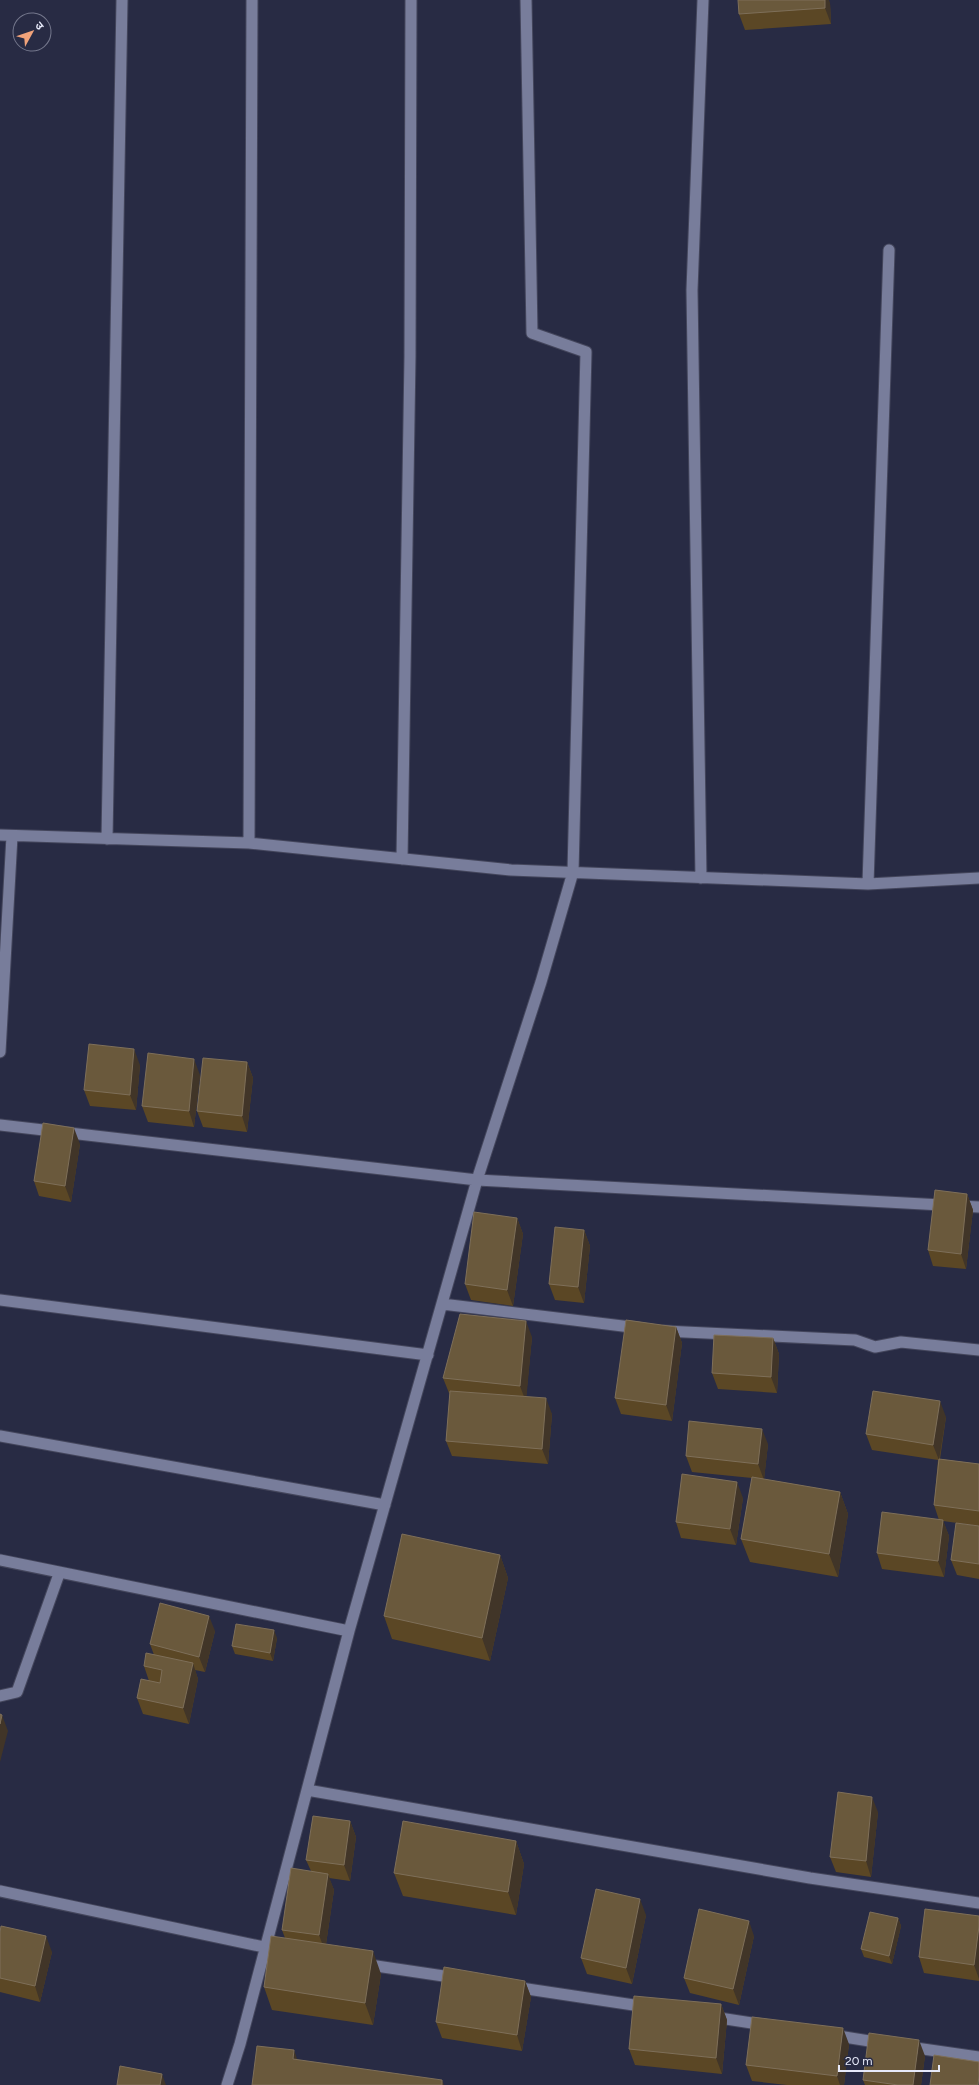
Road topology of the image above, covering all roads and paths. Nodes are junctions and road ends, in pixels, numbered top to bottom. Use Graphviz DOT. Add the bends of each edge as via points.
graph roads {
  1 [pos="122,0"];
  2 [pos="252,0"];
  3 [pos="412,0"];
  4 [pos="526,0"];
  5 [pos="703,0"];
  6 [pos="889,250"];
  7 [pos="0,835"];
  8 [pos="12,836"];
  9 [pos="107,839"];
  10 [pos="248,843"];
  11 [pos="402,859"];
  12 [pos="573,872"];
  13 [pos="701,878"];
  14 [pos="979,878"];
  15 [pos="868,884"];
  16 [pos="0,1052"];
  17 [pos="0,1125"];
  18 [pos="477,1180"];
  19 [pos="979,1207"];
  20 [pos="0,1300"];
  21 [pos="442,1304"];
  22 [pos="979,1350"];
  23 [pos="428,1355"];
  24 [pos="0,1436"];
  25 [pos="385,1505"];
  26 [pos="0,1560"];
  27 [pos="59,1574"];
  28 [pos="349,1631"];
  29 [pos="0,1696"];
  30 [pos="307,1790"];
  31 [pos="0,1891"];
  32 [pos="979,1903"];
  33 [pos="265,1949"];
  34 [pos="296,1953"];
  35 [pos="351,1962"];
  36 [pos="468,1980"];
  37 [pos="500,1984"];
  38 [pos="656,2008"];
  39 [pos="703,2015"];
  40 [pos="774,2026"];
  41 [pos="821,2033"];
  42 [pos="979,2057"];
  43 [pos="227,2085"];
  1 -- 9 [label="street"];
  2 -- 10 [label="street"];
  3 -- 11 [label="street" via="410,356"];
  4 -- 12 [label="street" via="532,333 586,352"];
  5 -- 13 [label="street" via="692,290"];
  6 -- 15 [label="street"];
  7 -- 8 [label="street"];
  8 -- 9 [label="street"];
  8 -- 16 [label="street"];
  9 -- 10 [label="street"];
  10 -- 11 [label="street"];
  11 -- 12 [label="street" via="511,870"];
  12 -- 13 [label="street"];
  12 -- 18 [label="street" via="541,982"];
  13 -- 15 [label="street"];
  14 -- 15 [label="street"];
  17 -- 18 [label="street"];
  18 -- 19 [label="street"];
  18 -- 21 [label="street"];
  20 -- 23 [label="street"];
  21 -- 22 [label="street" via="682,1333 855,1340 875,1347 901,1342"];
  21 -- 23 [label="street"];
  23 -- 25 [label="street"];
  24 -- 25 [label="street"];
  25 -- 28 [label="street"];
  26 -- 27 [label="street"];
  27 -- 28 [label="street"];
  27 -- 29 [label="street" via="17,1692"];
  28 -- 30 [label="street"];
  30 -- 32 [label="street" via="810,1878"];
  30 -- 33 [label="street"];
  31 -- 33 [label="street"];
  33 -- 34 [label="street"];
  33 -- 43 [label="street"];
  35 -- 36 [label="street"];
  37 -- 38 [label="street"];
  39 -- 40 [label="street"];
  41 -- 42 [label="street"];
}
